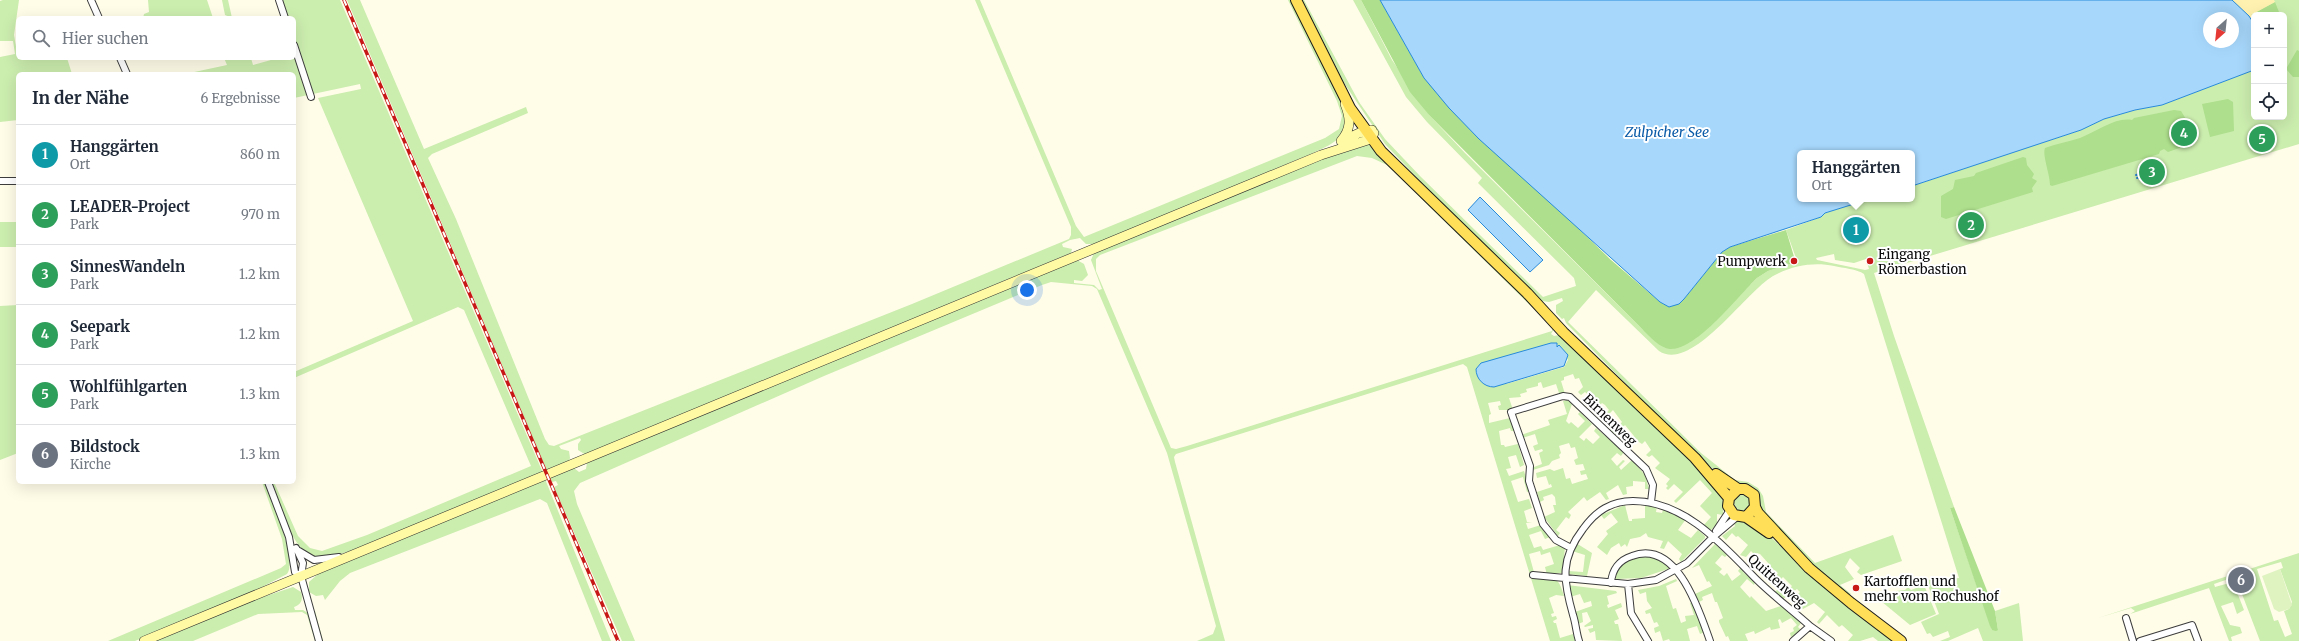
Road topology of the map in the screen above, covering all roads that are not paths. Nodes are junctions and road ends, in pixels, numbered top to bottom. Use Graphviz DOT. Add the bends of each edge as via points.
graph roads {
  1 [pos="91,0"];
  2 [pos="279,0"];
  3 [pos="1296,0"];
  4 [pos="98,16"];
  5 [pos="284,16"];
  6 [pos="1314,35"];
  7 [pos="296,51"];
  8 [pos="121,60"];
  9 [pos="126,72"];
  10 [pos="1334,77"];
  11 [pos="311,97"];
  12 [pos="1371,133"];
  13 [pos="1341,141"];
  14 [pos="1321,155"];
  15 [pos="0,181"];
  16 [pos="16,181"];
  17 [pos="1694,458"];
  18 [pos="269,484"];
  19 [pos="1738,489"];
  20 [pos="1729,498"];
  21 [pos="1651,502"];
  22 [pos="1755,507"];
  23 [pos="1738,514"];
  24 [pos="289,537"];
  25 [pos="1712,538"];
  26 [pos="296,548"];
  27 [pos="1571,548"];
  28 [pos="354,554"];
  29 [pos="1798,557"];
  30 [pos="1676,571"];
  31 [pos="1533,575"];
  32 [pos="301,576"];
  33 [pos="1565,578"];
  34 [pos="1611,583"];
  35 [pos="1628,584"];
  36 [pos="2126,618"];
  37 [pos="1810,626"];
  38 [pos="144,641"];
  39 [pos="319,641"];
  40 [pos="1580,641"];
  41 [pos="1648,641"];
  42 [pos="1710,641"];
  43 [pos="1793,641"];
  44 [pos="1831,641"];
  45 [pos="1902,641"];
  46 [pos="2133,641"];
  47 [pos="2140,641"];
  48 [pos="2198,641"];
  1 -- 4 [label="street"];
  2 -- 5 [label="street"];
  3 -- 6 [label="main road"];
  6 -- 10 [label="main road"];
  6 -- 12 [label="main road"];
  7 -- 11 [label="street"];
  8 -- 9 [label="street"];
  10 -- 12 [label="main road"];
  10 -- 13 [label="street" via="1350,119 1348,132"];
  12 -- 13 [label="street"];
  12 -- 14 [label="street"];
  12 -- 17 [label="main road" via="1420,191 1526,293 1589,349 1610,375"];
  13 -- 14 [label="street"];
  14 -- 28 [label="street"];
  15 -- 16 [label="street"];
  17 -- 19 [label="main road"];
  17 -- 20 [label="main road"];
  18 -- 24 [label="street"];
  19 -- 20 [label="main road"];
  19 -- 22 [label="main road" via="1752,492 1756,501"];
  20 -- 23 [label="main road"];
  21 -- 25 [label="street, Quittenweg" via="1677,511"];
  21 -- 27 [label="street, Quittenweg" via="1624,501 1604,508 1589,520"];
  21 -- 27 [label="street, Birnenweg" via="1653,485 1646,469 1570,397 1563,396 1511,412 1530,466 1529,481 1542,524 1556,540"];
  22 -- 23 [label="main road"];
  22 -- 29 [label="main road"];
  23 -- 25 [label="street"];
  23 -- 25 [label="street"];
  23 -- 29 [label="main road" via="1757,523"];
  24 -- 26 [label="street"];
  24 -- 32 [label="street" via="295,572"];
  25 -- 30 [label="street"];
  25 -- 37 [label="street, Quittenweg"];
  26 -- 28 [label="street" via="304,556 316,560"];
  26 -- 32 [label="street" via="303,563"];
  27 -- 33 [label="street"];
  28 -- 32 [label="street"];
  29 -- 45 [label="main road" via="1850,603"];
  30 -- 34 [label="street" via="1661,557 1641,553 1620,562 1613,572"];
  30 -- 35 [label="street" via="1656,580"];
  30 -- 42 [label="street" via="1690,590"];
  31 -- 33 [label="street"];
  32 -- 38 [label="street"];
  32 -- 39 [label="street"];
  33 -- 34 [label="street"];
  33 -- 40 [label="street" via="1565,588"];
  34 -- 35 [label="street"];
  35 -- 41 [label="street" via="1632,613 1637,626"];
  36 -- 46 [label="street"];
  37 -- 43 [label="street, Quittenweg"];
  37 -- 44 [label="street"];
  47 -- 48 [label="street" via="2192,625"];
}
